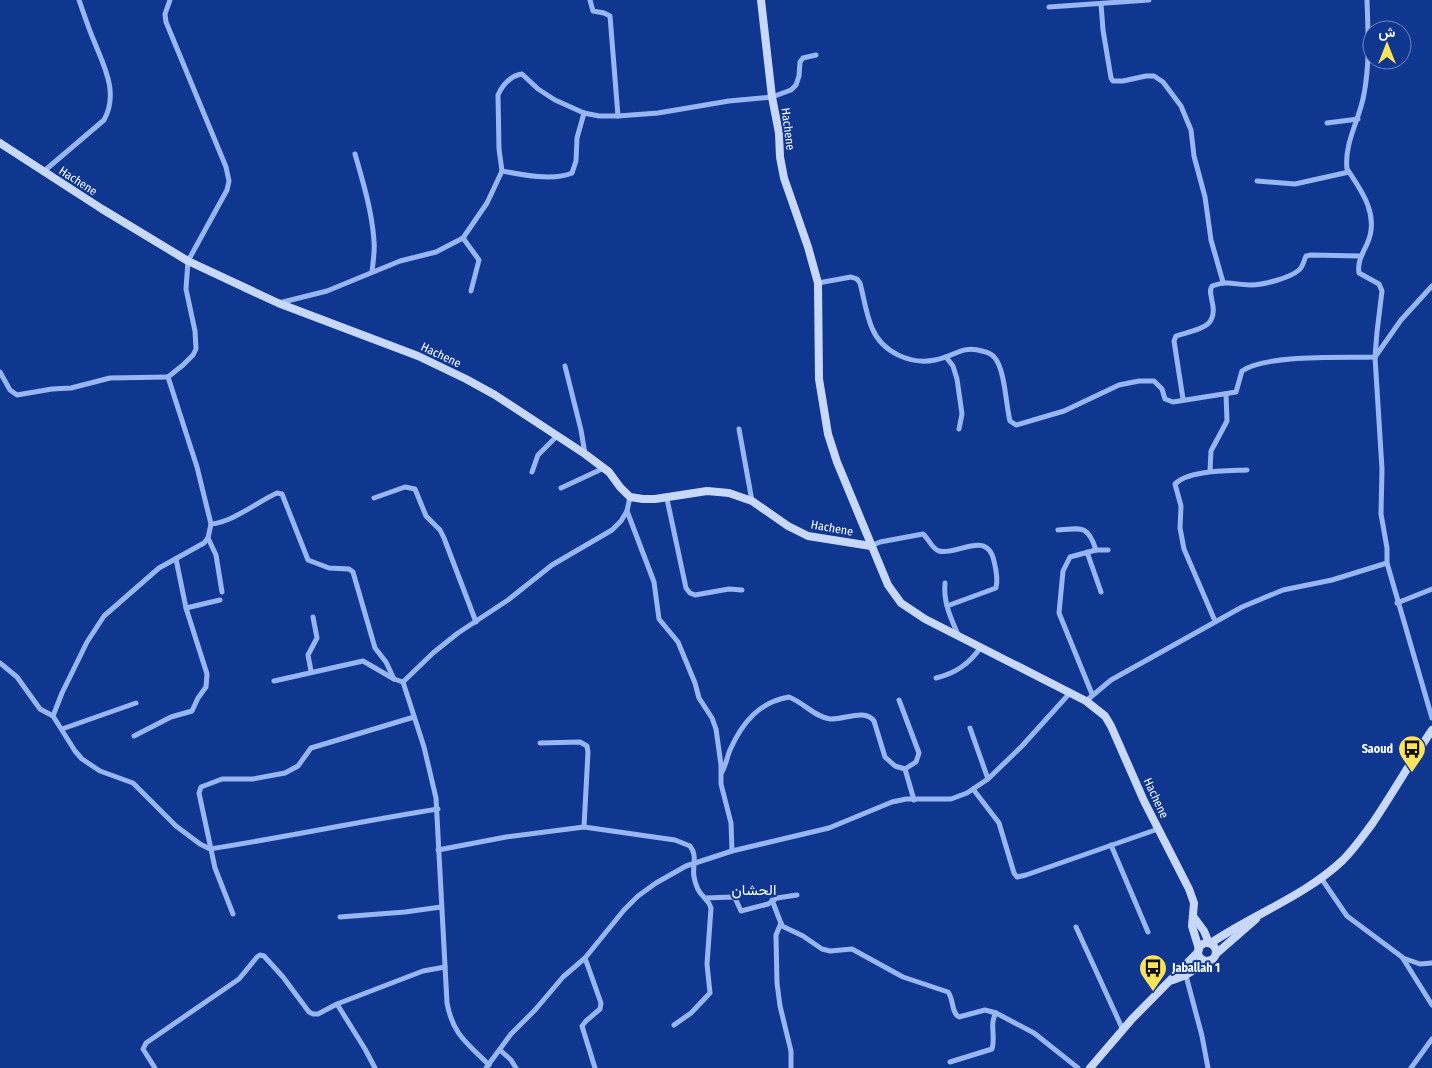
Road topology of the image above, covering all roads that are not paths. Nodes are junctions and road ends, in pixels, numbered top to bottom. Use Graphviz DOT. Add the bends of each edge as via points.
graph roads {
  1 [pos="79,0"];
  2 [pos="170,0"];
  3 [pos="590,0"];
  4 [pos="761,0"];
  5 [pos="1149,0"];
  6 [pos="1367,0"];
  7 [pos="1101,4"];
  8 [pos="1049,7"];
  9 [pos="816,55"];
  10 [pos="772,97"];
  11 [pos="584,113"];
  12 [pos="618,116"];
  13 [pos="1358,118"];
  14 [pos="1327,123"];
  15 [pos="0,143"];
  16 [pos="354,154"];
  17 [pos="43,172"];
  18 [pos="502,172"];
  19 [pos="1349,172"];
  20 [pos="1257,181"];
  21 [pos="463,238"];
  22 [pos="1360,256"];
  23 [pos="188,261"];
  24 [pos="372,272"];
  25 [pos="1223,282"];
  26 [pos="818,283"];
  27 [pos="1432,286"];
  28 [pos="471,291"];
  29 [pos="278,303"];
  30 [pos="946,357"];
  31 [pos="1375,357"];
  32 [pos="565,366"];
  33 [pos="0,372"];
  34 [pos="168,377"];
  35 [pos="1226,394"];
  36 [pos="1183,399"];
  37 [pos="959,429"];
  38 [pos="739,430"];
  39 [pos="557,436"];
  40 [pos="585,454"];
  41 [pos="604,468"];
  42 [pos="1247,470"];
  43 [pos="1210,471"];
  44 [pos="532,472"];
  45 [pos="561,488"];
  46 [pos="630,497"];
  47 [pos="374,498"];
  48 [pos="667,499"];
  49 [pos="752,501"];
  50 [pos="626,511"];
  51 [pos="211,524"];
  52 [pos="1058,530"];
  53 [pos="208,538"];
  54 [pos="871,546"];
  55 [pos="1096,550"];
  56 [pos="1108,550"];
  57 [pos="1087,552"];
  58 [pos="176,559"];
  59 [pos="1386,563"];
  60 [pos="945,582"];
  61 [pos="1432,589"];
  62 [pos="742,590"];
  63 [pos="222,592"];
  64 [pos="1101,592"];
  65 [pos="220,600"];
  66 [pos="1397,603"];
  67 [pos="947,606"];
  68 [pos="186,608"];
  69 [pos="313,617"];
  70 [pos="1215,621"];
  71 [pos="476,622"];
  72 [pos="960,638"];
  73 [pos="981,647"];
  74 [pos="0,663"];
  75 [pos="311,671"];
  76 [pos="936,678"];
  77 [pos="394,680"];
  78 [pos="274,681"];
  79 [pos="404,682"];
  80 [pos="1069,694"];
  81 [pos="1092,694"];
  82 [pos="899,700"];
  83 [pos="1086,701"];
  84 [pos="136,704"];
  85 [pos="53,716"];
  86 [pos="414,717"];
  87 [pos="1432,718"];
  88 [pos="970,728"];
  89 [pos="62,729"];
  90 [pos="1432,730"];
  91 [pos="134,736"];
  92 [pos="540,743"];
  93 [pos="905,768"];
  94 [pos="720,774"];
  95 [pos="988,779"];
  96 [pos="974,789"];
  97 [pos="914,800"];
  98 [pos="438,809"];
  99 [pos="584,827"];
  100 [pos="1158,829"];
  101 [pos="1110,845"];
  102 [pos="210,849"];
  103 [pos="438,850"];
  104 [pos="732,851"];
  105 [pos="695,864"];
  106 [pos="1321,878"];
  107 [pos="797,895"];
  108 [pos="706,898"];
  109 [pos="772,900"];
  110 [pos="441,907"];
  111 [pos="233,914"];
  112 [pos="1262,915"];
  113 [pos="1193,916"];
  114 [pos="340,917"];
  115 [pos="781,923"];
  116 [pos="1076,927"];
  117 [pos="1148,932"];
  118 [pos="1210,943"];
  119 [pos="1198,950"];
  120 [pos="1217,953"];
  121 [pos="1402,957"];
  122 [pos="585,958"];
  123 [pos="1208,961"];
  124 [pos="1432,963"];
  125 [pos="445,967"];
  126 [pos="1185,971"];
  127 [pos="336,1004"];
  128 [pos="1432,1006"];
  129 [pos="996,1013"];
  130 [pos="674,1026"];
  131 [pos="1123,1030"];
  132 [pos="1432,1039"];
  133 [pos="500,1050"];
  134 [pos="950,1062"];
  135 [pos="488,1066"];
  136 [pos="155,1068"];
  137 [pos="375,1068"];
  138 [pos="516,1068"];
  139 [pos="595,1068"];
  140 [pos="791,1068"];
  141 [pos="1078,1068"];
  142 [pos="1090,1068"];
  143 [pos="1208,1068"];
  144 [pos="1411,1068"];
  1 -- 17 [label="street" via="110,84 111,98 104,120"];
  2 -- 23 [label="street" via="166,22 229,181"];
  3 -- 12 [label="street" via="593,11 610,16"];
  4 -- 10 [label="street, Hachene"];
  5 -- 7 [label="street"];
  6 -- 13 [label="street" via="1368,68"];
  7 -- 8 [label="street"];
  7 -- 25 [label="street" via="1110,78 1123,81 1154,76 1163,82 1181,106 1188,122 1211,240"];
  9 -- 10 [label="street" via="800,62 796,86"];
  10 -- 12 [label="street"];
  10 -- 26 [label="street, Hachene" via="784,178"];
  11 -- 12 [label="street"];
  11 -- 18 [label="street" via="572,172 540,176"];
  11 -- 18 [label="street" via="555,100 522,74 509,80 498,96"];
  13 -- 14 [label="street"];
  13 -- 19 [label="street" via="1348,146 1346,163"];
  15 -- 17 [label="street, Hachene"];
  16 -- 24 [label="street" via="372,226"];
  17 -- 23 [label="street, Hachene"];
  18 -- 21 [label="street"];
  19 -- 20 [label="street" via="1295,184"];
  19 -- 22 [label="street" via="1372,215 1370,234"];
  21 -- 24 [label="street" via="436,252"];
  21 -- 28 [label="street" via="479,260"];
  22 -- 25 [label="street" via="1310,255 1306,256 1299,271 1281,279 1259,285"];
  22 -- 31 [label="street" via="1359,273 1379,284 1382,291"];
  23 -- 29 [label="street, Hachene"];
  23 -- 34 [label="street" via="186,289 196,331 196,349"];
  24 -- 29 [label="street" via="327,291"];
  25 -- 36 [label="street" via="1210,288 1214,310 1209,324 1175,338"];
  26 -- 30 [label="street" via="857,279 872,329 889,350 912,360"];
  26 -- 54 [label="street, Hachene" via="818,360 824,416 837,462"];
  27 -- 31 [label="street" via="1401,320"];
  29 -- 39 [label="street, Hachene" via="440,365 495,395"];
  30 -- 36 [label="street" via="959,350 971,349 994,356 1000,367 1013,425 1064,411 1119,385 1138,381 1157,383 1167,401"];
  30 -- 37 [label="street" via="954,366 957,379 962,414"];
  31 -- 35 [label="street" via="1281,359 1261,363 1242,371 1236,392"];
  31 -- 59 [label="street"];
  32 -- 40 [label="street"];
  33 -- 34 [label="street" via="10,390 17,395 71,388 110,378"];
  34 -- 51 [label="street" via="197,467"];
  35 -- 36 [label="street"];
  35 -- 43 [label="street" via="1227,421 1211,451"];
  38 -- 49 [label="street"];
  39 -- 40 [label="street, Hachene"];
  39 -- 44 [label="street" via="538,455"];
  40 -- 41 [label="street, Hachene"];
  41 -- 45 [label="street"];
  41 -- 46 [label="street, Hachene"];
  42 -- 43 [label="street"];
  43 -- 70 [label="street" via="1175,484 1181,506 1180,528 1184,549"];
  46 -- 48 [label="street, Hachene"];
  46 -- 50 [label="street"];
  47 -- 71 [label="street" via="405,487 415,489 426,516 444,538"];
  48 -- 49 [label="street, Hachene" via="714,491 736,494"];
  48 -- 62 [label="street" via="686,588 690,593"];
  49 -- 54 [label="street, Hachene" via="808,536"];
  50 -- 71 [label="street" via="612,530 552,565"];
  50 -- 94 [label="street" via="654,582 659,619 678,642 699,698 714,723"];
  51 -- 53 [label="street"];
  51 -- 77 [label="street" via="277,493 282,494 308,560 353,572 375,648"];
  52 -- 55 [label="street" via="1087,530"];
  53 -- 58 [label="street"];
  53 -- 63 [label="street" via="216,555"];
  54 -- 67 [label="street" via="923,534 941,552 969,545 987,548 992,552 995,563 996,588"];
  54 -- 72 [label="street, Hachene" via="888,585 901,603"];
  55 -- 56 [label="street"];
  55 -- 57 [label="street"];
  57 -- 64 [label="street"];
  57 -- 81 [label="street" via="1070,557 1067,562 1061,583 1059,613"];
  58 -- 68 [label="street"];
  58 -- 85 [label="street" via="160,568 104,616 94,630"];
  59 -- 66 [label="street"];
  59 -- 70 [label="street" via="1266,596"];
  60 -- 67 [label="street"];
  61 -- 66 [label="street"];
  65 -- 68 [label="street"];
  66 -- 87 [label="street"];
  67 -- 72 [label="street"];
  68 -- 91 [label="street" via="207,674 206,687 192,711 171,717"];
  69 -- 75 [label="street" via="317,638 308,656"];
  70 -- 81 [label="street"];
  71 -- 79 [label="street" via="446,642"];
  72 -- 73 [label="street, Hachene"];
  73 -- 76 [label="street" via="960,670"];
  73 -- 80 [label="street, Hachene"];
  74 -- 85 [label="street" via="17,677 40,708"];
  75 -- 77 [label="street" via="363,661"];
  75 -- 78 [label="street"];
  77 -- 79 [label="street"];
  79 -- 86 [label="street"];
  80 -- 83 [label="street, Hachene"];
  80 -- 95 [label="street"];
  81 -- 83 [label="street"];
  82 -- 93 [label="street" via="919,753 916,762"];
  83 -- 100 [label="street, Hachene" via="1105,716 1111,726"];
  84 -- 89 [label="street"];
  85 -- 89 [label="street"];
  86 -- 98 [label="street" via="430,767"];
  86 -- 102 [label="street" via="311,748 298,766 286,773 222,780 202,787 200,793"];
  88 -- 95 [label="street"];
  89 -- 102 [label="street" via="82,759 100,771 133,782 176,826"];
  90 -- 106 [label="street" via="1361,838 1345,858"];
  92 -- 99 [label="street" via="580,742 587,746"];
  93 -- 94 [label="street" via="895,766 885,757 872,718 864,715 822,717 789,697 764,706 750,716"];
  93 -- 97 [label="street"];
  94 -- 104 [label="street" via="731,823"];
  95 -- 96 [label="street"];
  96 -- 97 [label="street" via="951,798"];
  96 -- 101 [label="street" via="999,824 1018,877"];
  97 -- 104 [label="street" via="892,802 829,828"];
  98 -- 102 [label="street"];
  98 -- 103 [label="street"];
  99 -- 103 [label="street"];
  99 -- 105 [label="street" via="685,843 692,848"];
  100 -- 101 [label="street"];
  100 -- 113 [label="street, Hachene" via="1189,889 1194,903"];
  101 -- 117 [label="street"];
  102 -- 111 [label="street"];
  103 -- 110 [label="street"];
  104 -- 105 [label="street"];
  105 -- 108 [label="street" via="695,882"];
  105 -- 122 [label="street" via="670,874 638,896"];
  106 -- 112 [label="street"];
  106 -- 121 [label="street" via="1346,916"];
  107 -- 109 [label="street"];
  108 -- 109 [label="street" via="733,897 742,911"];
  108 -- 130 [label="street" via="711,908 707,964 710,993"];
  109 -- 115 [label="street"];
  110 -- 114 [label="street"];
  110 -- 125 [label="street"];
  112 -- 118 [label="street"];
  112 -- 120 [label="street"];
  113 -- 118 [label="street"];
  113 -- 119 [label="street, Hachene"];
  115 -- 129 [label="street" via="784,928 822,949 852,949 903,977 948,992 955,1015 959,1017 984,1010"];
  115 -- 140 [label="street" via="776,935 777,983 791,1051"];
  116 -- 131 [label="street"];
  118 -- 119 [label="street" via="1203,944"];
  118 -- 120 [label="street"];
  119 -- 123 [label="street" via="1202,960"];
  119 -- 126 [label="street"];
  120 -- 123 [label="street"];
  121 -- 124 [label="street" via="1420,964"];
  121 -- 128 [label="street"];
  122 -- 133 [label="street" via="558,982"];
  122 -- 139 [label="street" via="601,1003 600,1009 582,1026"];
  123 -- 126 [label="street"];
  125 -- 127 [label="street" via="423,971"];
  125 -- 135 [label="street" via="447,1003 454,1029"];
  126 -- 131 [label="street"];
  126 -- 143 [label="street"];
  127 -- 136 [label="street" via="318,1014 309,1012 283,977 260,955 239,979 146,1043 143,1049"];
  127 -- 137 [label="street" via="366,1048"];
  129 -- 134 [label="street" via="992,1021 992,1049"];
  129 -- 141 [label="street" via="1034,1033"];
  131 -- 142 [label="street"];
  132 -- 144 [label="street"];
  133 -- 135 [label="street"];
  133 -- 138 [label="street"];
}
